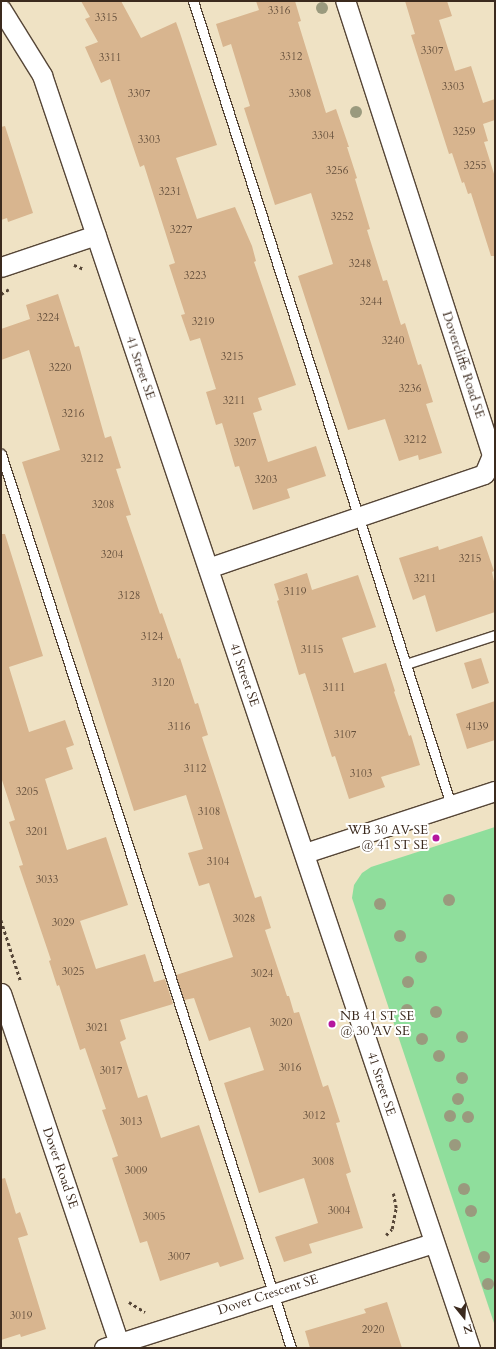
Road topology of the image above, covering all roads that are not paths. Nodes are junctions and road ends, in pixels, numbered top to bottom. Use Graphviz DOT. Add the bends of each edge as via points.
graph roads {
  1 [pos="193,1"];
  2 [pos="345,1"];
  3 [pos="1,9"];
  4 [pos="96,235"];
  5 [pos="1,267"];
  6 [pos="1,454"];
  7 [pos="359,517"];
  8 [pos="208,568"];
  9 [pos="495,634"];
  10 [pos="406,664"];
  11 [pos="495,791"];
  12 [pos="451,805"];
  13 [pos="304,853"];
  14 [pos="1,993"];
  15 [pos="433,1243"];
  16 [pos="274,1294"];
  17 [pos="111,1346"];
  18 [pos="291,1348"];
  19 [pos="470,1348"];
  1 -- 7 [label="lane"];
  2 -- 7 [label="street, Dovercliffe Road SE" via="492,455 484,474"];
  3 -- 4 [label="street, 41 Street SE" via="42,75"];
  4 -- 5 [label="street"];
  4 -- 8 [label="street, 41 Street SE"];
  6 -- 16 [label="lane"];
  7 -- 8 [label="street, Dovercliffe Road SE"];
  7 -- 10 [label="lane"];
  8 -- 13 [label="street, 41 Street SE"];
  9 -- 10 [label="lane"];
  10 -- 12 [label="lane"];
  11 -- 12 [label="street"];
  12 -- 13 [label="street"];
  13 -- 15 [label="street, 41 Street SE"];
  14 -- 17 [label="street, Dover Road SE"];
  15 -- 16 [label="street, Dover Crescent SE"];
  15 -- 19 [label="street, 41 Street SE"];
  16 -- 17 [label="street, Dover Crescent SE"];
  16 -- 18 [label="lane"];
}
